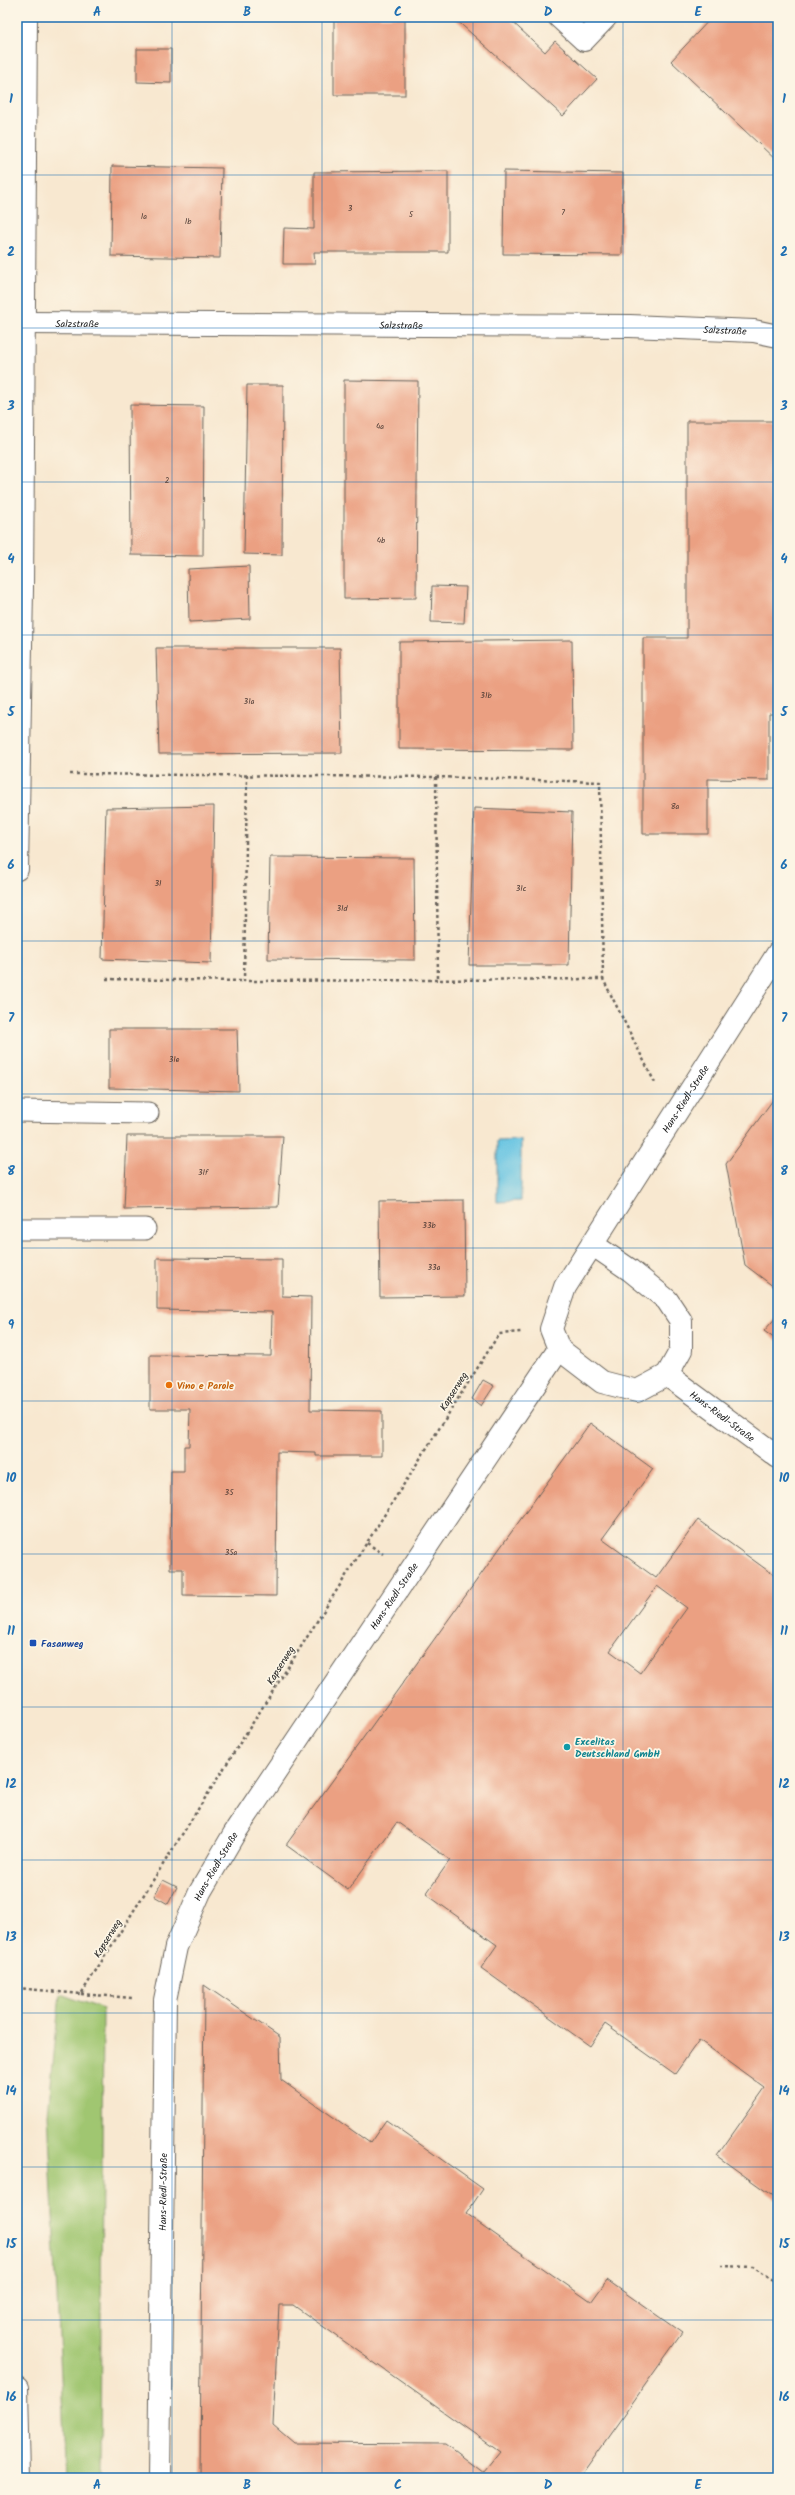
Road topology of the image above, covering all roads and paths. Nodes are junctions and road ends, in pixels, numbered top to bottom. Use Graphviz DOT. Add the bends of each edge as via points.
graph roads {
  1 [pos="26,17"];
  2 [pos="559,17"];
  3 [pos="606,17"];
  4 [pos="24,323"];
  5 [pos="778,336"];
  6 [pos="20,589"];
  7 [pos="70,774"];
  8 [pos="247,775"];
  9 [pos="436,777"];
  10 [pos="17,869"];
  11 [pos="778,953"];
  12 [pos="106,979"];
  13 [pos="438,980"];
  14 [pos="603,980"];
  15 [pos="244,981"];
  16 [pos="17,1111"];
  17 [pos="148,1113"];
  18 [pos="673,1118"];
  19 [pos="17,1229"];
  20 [pos="145,1229"];
  21 [pos="592,1244"];
  22 [pos="551,1329"];
  23 [pos="559,1349"];
  24 [pos="667,1375"];
  25 [pos="778,1458"];
  26 [pos="17,1988"];
  27 [pos="81,1994"];
  28 [pos="165,2000"];
  29 [pos="721,2266"];
  30 [pos="778,2284"];
  31 [pos="17,2388"];
  32 [pos="18,2478"];
  33 [pos="159,2478"];
  1 -- 4 [label="street"];
  2 -- 3 [label="street" via="584,40"];
  4 -- 5 [label="street, Salzstraße" via="630,326 754,331"];
  4 -- 6 [label="street"];
  6 -- 10 [label="street"];
  7 -- 8 [label="path"];
  8 -- 9 [label="path"];
  8 -- 15 [label="path"];
  9 -- 13 [label="path"];
  9 -- 14 [label="path" via="600,782"];
  11 -- 18 [label="street, Hans-Riedl-Straße"];
  12 -- 15 [label="path"];
  13 -- 14 [label="path"];
  13 -- 15 [label="path"];
  14 -- 18 [label="path"];
  16 -- 17 [label="lane"];
  18 -- 21 [label="street, Hans-Riedl-Straße"];
  19 -- 20 [label="lane"];
  21 -- 22 [label="street, Hans-Riedl-Straße" via="565,1287"];
  21 -- 24 [label="street" via="667,1300 681,1321 681,1350"];
  22 -- 23 [label="street"];
  22 -- 27 [label="path, Kapserweg" via="499,1334"];
  23 -- 24 [label="street" via="602,1382 637,1391"];
  23 -- 28 [label="street, Hans-Riedl-Straße" via="234,1834 200,1892 176,1947"];
  24 -- 25 [label="street, Hans-Riedl-Straße"];
  26 -- 27 [label="path"];
  27 -- 28 [label="path"];
  28 -- 33 [label="street, Hans-Riedl-Straße"];
  29 -- 30 [label="path" via="753,2267"];
  31 -- 32 [label="street"];
}
